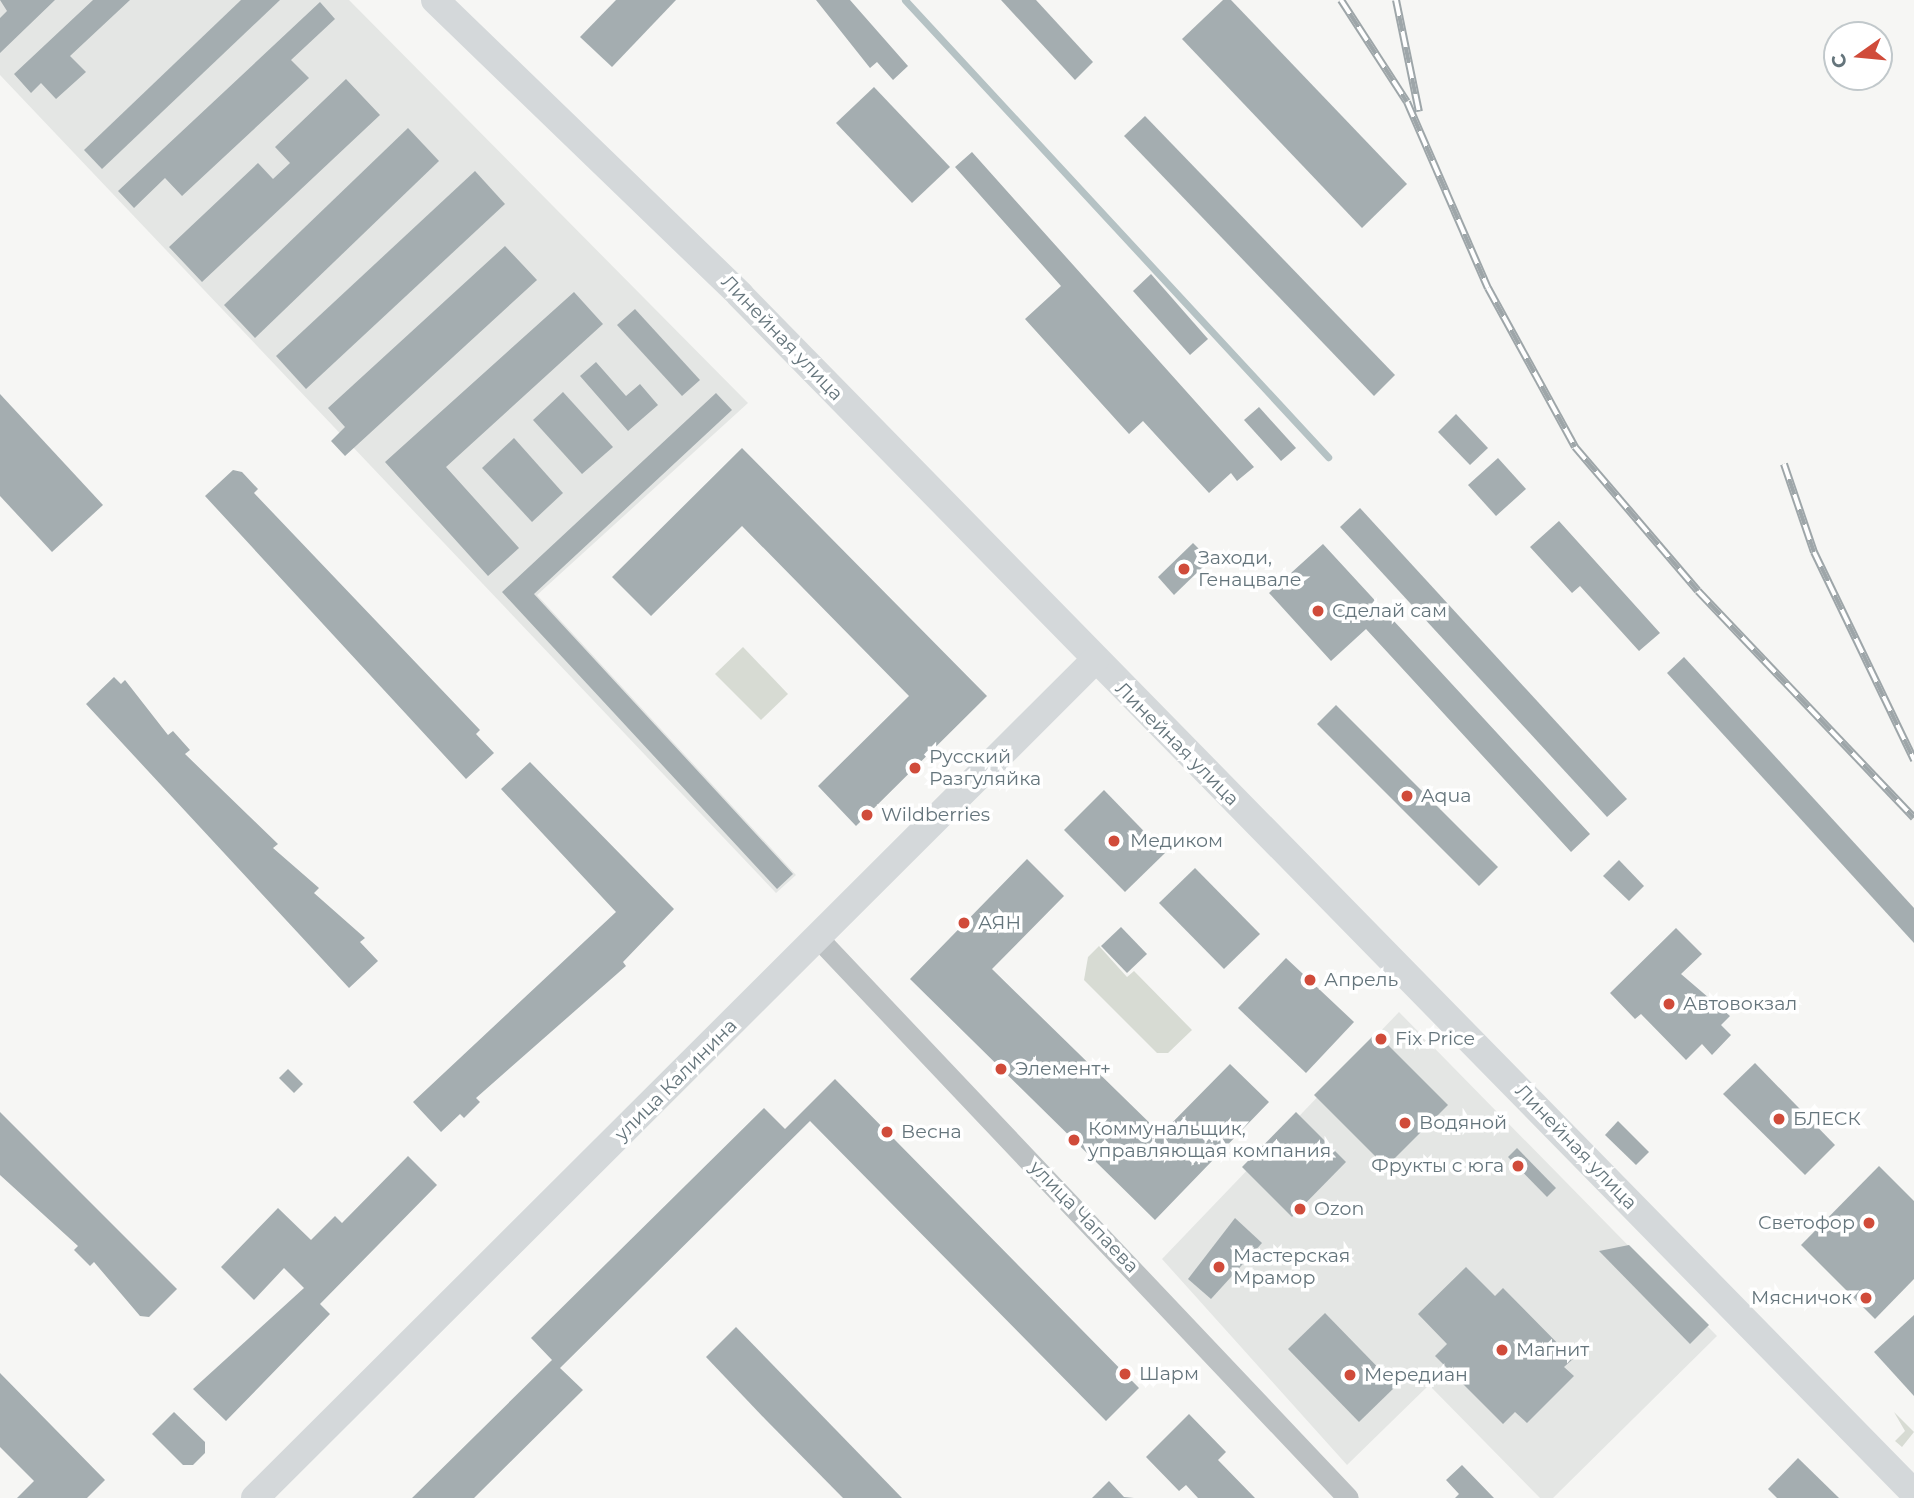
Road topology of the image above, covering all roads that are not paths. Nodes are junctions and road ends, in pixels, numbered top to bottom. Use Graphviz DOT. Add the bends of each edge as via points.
graph roads {
  1 [pos="435,0"];
  2 [pos="1095,660"];
  3 [pos="817,937"];
  4 [pos="1914,1493"];
  5 [pos="255,1498"];
  6 [pos="1348,1498"];
  1 -- 2 [label="main road, Линейная улица" via="740,295"];
  2 -- 3 [label="main road, улица Калинина"];
  2 -- 4 [label="main road, Линейная улица"];
  3 -- 5 [label="main road, улица Калинина"];
  3 -- 6 [label="street, улица Чапаева"];
}
